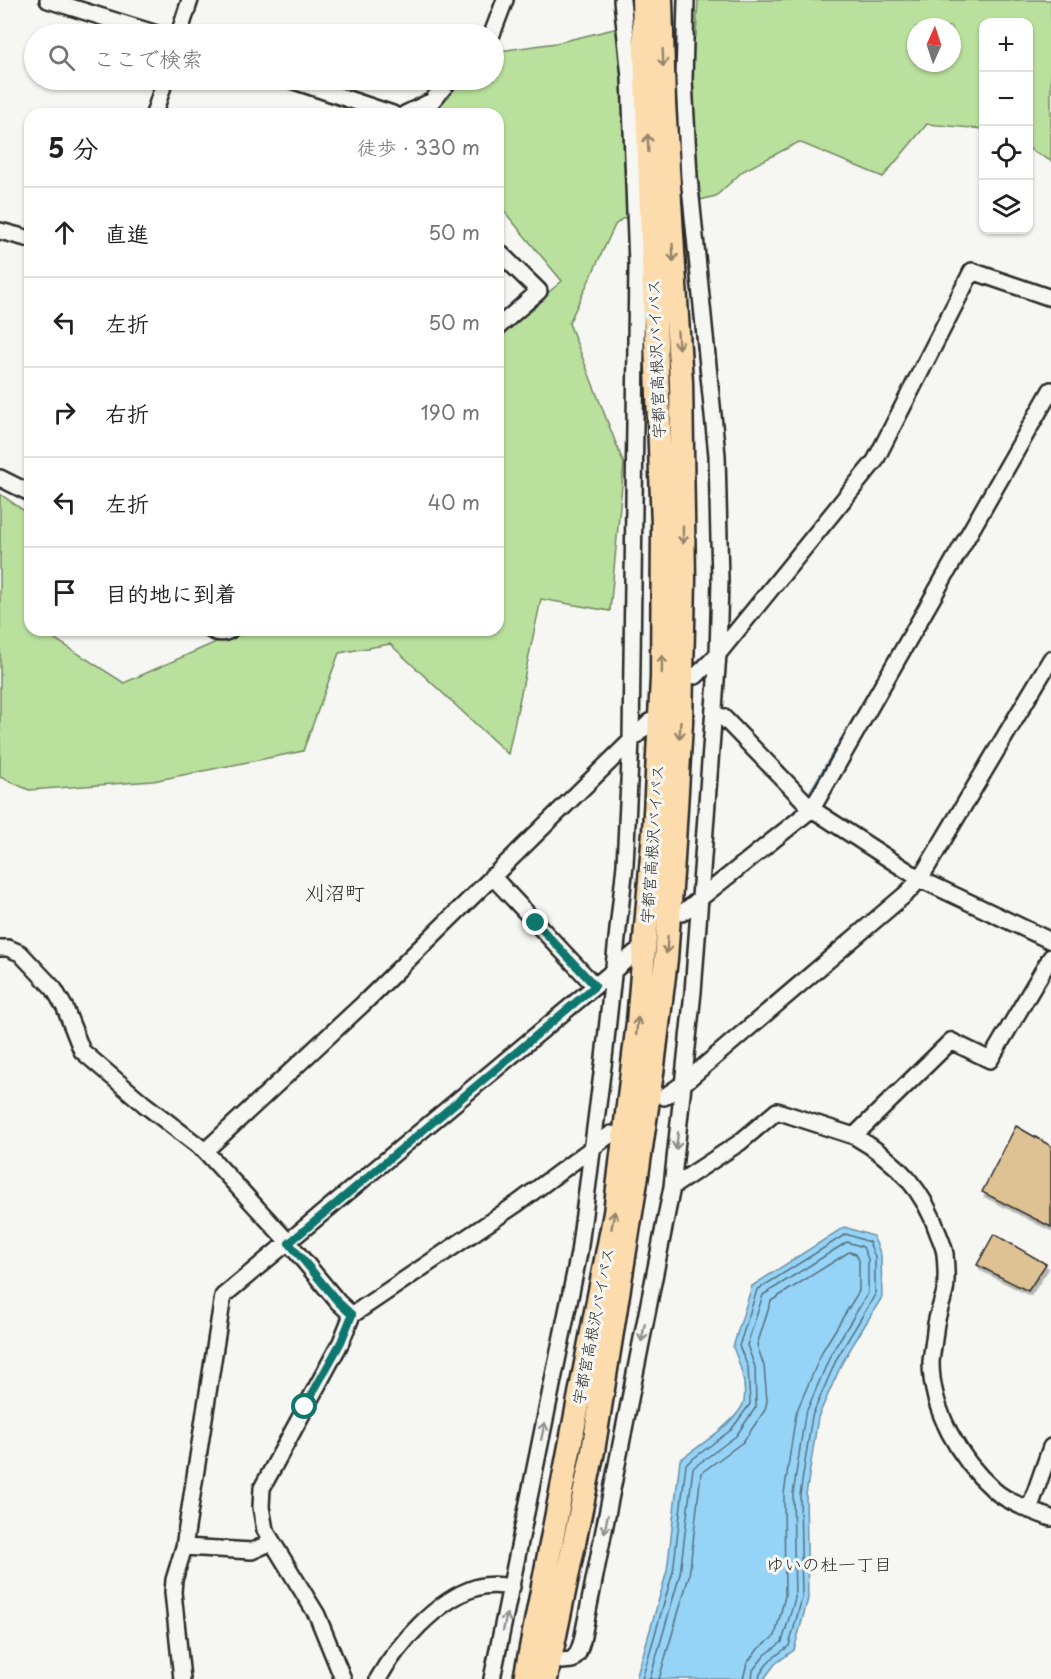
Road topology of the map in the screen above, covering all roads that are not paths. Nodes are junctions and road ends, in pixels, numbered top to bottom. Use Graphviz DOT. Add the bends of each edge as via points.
graph roads {
  1 [pos="48,0"];
  2 [pos="190,0"];
  3 [pos="505,0"];
  4 [pos="642,3"];
  5 [pos="686,3"];
  6 [pos="126,24"];
  7 [pos="183,24"];
  8 [pos="496,24"];
  9 [pos="162,90"];
  10 [pos="321,90"];
  11 [pos="441,90"];
  12 [pos="156,108"];
  13 [pos="375,108"];
  14 [pos="417,108"];
  15 [pos="0,231"];
  16 [pos="24,237"];
  17 [pos="504,257"];
  18 [pos="1051,298"];
  19 [pos="504,322"];
  20 [pos="1051,390"];
  21 [pos="0,478"];
  22 [pos="24,490"];
  23 [pos="718,654"];
  24 [pos="1051,658"];
  25 [pos="696,676"];
  26 [pos="714,713"];
  27 [pos="651,721"];
  28 [pos="631,740"];
  29 [pos="812,810"];
  30 [pos="492,876"];
  31 [pos="920,879"];
  32 [pos="699,897"];
  33 [pos="682,913"];
  34 [pos="1051,941"];
  35 [pos="0,948"];
  36 [pos="636,952"];
  37 [pos="1051,957"];
  38 [pos="615,969"];
  39 [pos="595,986"];
  40 [pos="684,1083"];
  41 [pos="664,1097"];
  42 [pos="611,1134"];
  43 [pos="854,1136"];
  44 [pos="593,1147"];
  45 [pos="205,1151"];
  46 [pos="672,1187"];
  47 [pos="289,1243"];
  48 [pos="352,1315"];
  49 [pos="583,1381"];
  50 [pos="1051,1447"];
  51 [pos="585,1493"];
  52 [pos="1029,1510"];
  53 [pos="1051,1518"];
  54 [pos="272,1542"];
  55 [pos="184,1547"];
  56 [pos="512,1587"];
  57 [pos="562,1670"];
  58 [pos="182,1679"];
  59 [pos="343,1679"];
  60 [pos="378,1679"];
  61 [pos="492,1679"];
  62 [pos="509,1679"];
  63 [pos="525,1679"];
  64 [pos="546,1679"];
  1 -- 6 [label="street"];
  2 -- 7 [label="street"];
  3 -- 8 [label="street"];
  4 -- 5 [label="street"];
  4 -- 28 [label="street" via="630,77 637,265"];
  49 -- 4 [label="highway, 宇都宮高根沢バイパス, one-way" via="615,1213 638,1022 662,678 662,505"];
  4 -- 51 [label="highway, 宇都宮高根沢バイパス, one-way" via="664,103 681,382 684,579 681,723 666,959 653,1066"];
  5 -- 23 [label="street" via="684,80 689,177 717,455"];
  9 -- 12 [label="street"];
  10 -- 13 [label="street"];
  11 -- 14 [label="street" via="432,101"];
  15 -- 16 [label="street"];
  17 -- 19 [label="street" via="539,291"];
  18 -- 23 [label="street" via="972,271 875,460"];
  20 -- 29 [label="street"];
  21 -- 22 [label="street"];
  23 -- 25 [label="street"];
  23 -- 26 [label="street"];
  24 -- 31 [label="street"];
  26 -- 29 [label="street" via="723,717"];
  26 -- 32 [label="street"];
  27 -- 28 [label="street"];
  28 -- 30 [label="street"];
  28 -- 38 [label="street"];
  29 -- 31 [label="street"];
  29 -- 32 [label="street"];
  30 -- 39 [label="street"];
  30 -- 45 [label="street" via="364,1003"];
  31 -- 34 [label="street"];
  31 -- 40 [label="street"];
  32 -- 33 [label="street"];
  32 -- 40 [label="street"];
  35 -- 45 [label="street" via="20,953 54,989 82,1051"];
  36 -- 38 [label="street"];
  37 -- 43 [label="street" via="990,1060 951,1041"];
  38 -- 39 [label="street"];
  38 -- 44 [label="street"];
  39 -- 47 [label="street"];
  40 -- 41 [label="street"];
  40 -- 46 [label="street, one-way"];
  42 -- 44 [label="street"];
  43 -- 46 [label="street" via="777,1111 739,1143"];
  43 -- 52 [label="street" via="900,1168 921,1194 935,1221 945,1253 946,1288 935,1325 931,1364 936,1401 949,1433 995,1491"];
  44 -- 48 [label="street" via="518,1203"];
  56 -- 44 [label="street, one-way" via="579,1253"];
  45 -- 47 [label="street"];
  46 -- 57 [label="street, one-way" via="582,1641 578,1653"];
  47 -- 48 [label="street"];
  47 -- 55 [label="street" via="223,1296"];
  48 -- 54 [label="street" via="262,1488 265,1530"];
  49 -- 62 [label="highway"];
  49 -- 63 [label="highway, 宇都宮高根沢バイパス"];
  50 -- 52 [label="street"];
  51 -- 57 [label="highway"];
  51 -- 64 [label="highway, 宇都宮高根沢バイパス"];
  52 -- 53 [label="street"];
  54 -- 55 [label="street" via="252,1551"];
  54 -- 59 [label="street" via="317,1615"];
  55 -- 58 [label="street" via="173,1592"];
  56 -- 60 [label="street" via="475,1588 438,1610 393,1654"];
  61 -- 56 [label="street, one-way"];
}
